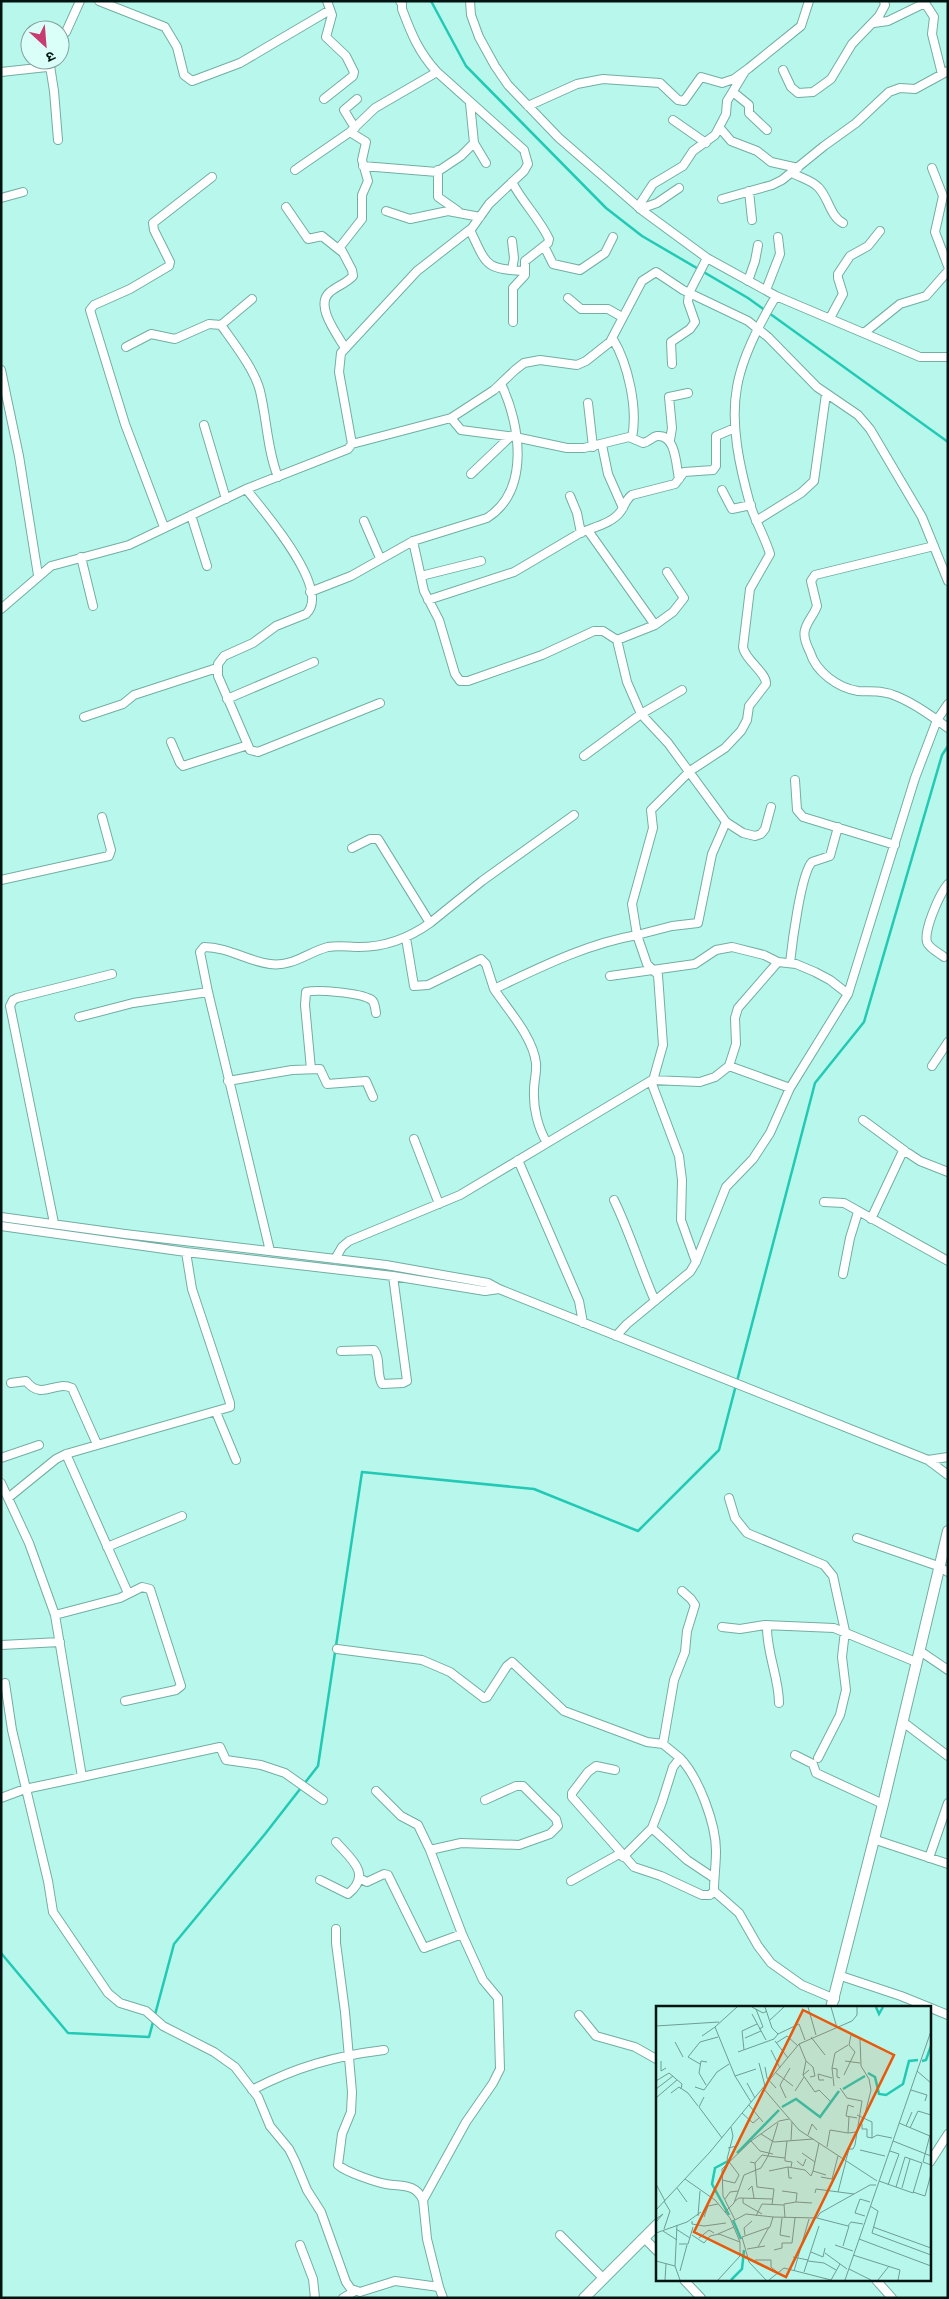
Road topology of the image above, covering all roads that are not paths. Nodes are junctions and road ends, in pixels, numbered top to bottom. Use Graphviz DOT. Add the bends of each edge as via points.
graph roads {
  1 [pos="80,1"];
  2 [pos="100,1"];
  3 [pos="328,1"];
  4 [pos="470,1"];
  5 [pos="809,1"];
  6 [pos="884,1"];
  7 [pos="404,2"];
  8 [pos="330,10"];
  9 [pos="70,23"];
  10 [pos="874,23"];
  11 [pos="20,69"];
  12 [pos="52,70"];
  13 [pos="783,70"];
  14 [pos="745,71"];
  15 [pos="1,72"];
  16 [pos="437,72"];
  17 [pos="945,73"];
  18 [pos="733,92"];
  19 [pos="324,99"];
  20 [pos="357,99"];
  21 [pos="470,103"];
  22 [pos="528,106"];
  23 [pos="673,120"];
  24 [pos="720,128"];
  25 [pos="353,130"];
  26 [pos="767,130"];
  27 [pos="58,140"];
  28 [pos="474,143"];
  29 [pos="706,143"];
  30 [pos="486,162"];
  31 [pos="363,166"];
  32 [pos="932,168"];
  33 [pos="295,170"];
  34 [pos="438,170"];
  35 [pos="795,170"];
  36 [pos="212,178"];
  37 [pos="512,182"];
  38 [pos="679,188"];
  39 [pos="749,191"];
  40 [pos="23,192"];
  41 [pos="1,198"];
  42 [pos="722,199"];
  43 [pos="286,207"];
  44 [pos="639,208"];
  45 [pos="386,211"];
  46 [pos="458,212"];
  47 [pos="480,217"];
  48 [pos="752,220"];
  49 [pos="843,223"];
  50 [pos="470,230"];
  51 [pos="880,231"];
  52 [pos="613,237"];
  53 [pos="778,237"];
  54 [pos="512,241"];
  55 [pos="758,245"];
  56 [pos="544,246"];
  57 [pos="342,252"];
  58 [pos="707,258"];
  59 [pos="948,266"];
  60 [pos="512,270"];
  61 [pos="525,271"];
  62 [pos="948,271"];
  63 [pos="748,281"];
  64 [pos="690,289"];
  65 [pos="766,290"];
  66 [pos="568,298"];
  67 [pos="775,298"];
  68 [pos="252,299"];
  69 [pos="622,317"];
  70 [pos="830,318"];
  71 [pos="513,322"];
  72 [pos="221,325"];
  73 [pos="760,326"];
  74 [pos="864,333"];
  75 [pos="612,339"];
  76 [pos="126,347"];
  77 [pos="344,348"];
  78 [pos="948,357"];
  79 [pos="672,364"];
  80 [pos="1,370"];
  81 [pos="501,384"];
  82 [pos="688,393"];
  83 [pos="826,394"];
  84 [pos="588,403"];
  85 [pos="451,418"];
  86 [pos="204,425"];
  87 [pos="736,428"];
  88 [pos="513,436"];
  89 [pos="632,438"];
  90 [pos="670,440"];
  91 [pos="352,444"];
  92 [pos="602,444"];
  93 [pos="593,446"];
  94 [pos="471,474"];
  95 [pos="278,477"];
  96 [pos="679,478"];
  97 [pos="246,489"];
  98 [pos="722,490"];
  99 [pos="570,496"];
  100 [pos="226,499"];
  101 [pos="751,506"];
  102 [pos="623,508"];
  103 [pos="191,515"];
  104 [pos="364,521"];
  105 [pos="756,521"];
  106 [pos="164,527"];
  107 [pos="585,532"];
  108 [pos="412,542"];
  109 [pos="934,546"];
  110 [pos="81,557"];
  111 [pos="380,558"];
  112 [pos="481,561"];
  113 [pos="208,566"];
  114 [pos="667,572"];
  115 [pos="38,575"];
  116 [pos="421,576"];
  117 [pos="948,581"];
  118 [pos="310,592"];
  119 [pos="428,600"];
  120 [pos="93,606"];
  121 [pos="1,609"];
  122 [pos="655,625"];
  123 [pos="617,640"];
  124 [pos="314,662"];
  125 [pos="217,668"];
  126 [pos="682,690"];
  127 [pos="227,699"];
  128 [pos="380,702"];
  129 [pos="948,704"];
  130 [pos="641,714"];
  131 [pos="84,717"];
  132 [pos="943,724"];
  133 [pos="171,742"];
  134 [pos="248,745"];
  135 [pos="584,756"];
  136 [pos="690,771"];
  137 [pos="796,780"];
  138 [pos="771,807"];
  139 [pos="574,814"];
  140 [pos="102,817"];
  141 [pos="726,822"];
  142 [pos="838,827"];
  143 [pos="895,845"];
  144 [pos="352,848"];
  145 [pos="1,880"];
  146 [pos="948,884"];
  147 [pos="430,923"];
  148 [pos="637,935"];
  149 [pos="406,938"];
  150 [pos="944,957"];
  151 [pos="778,962"];
  152 [pos="790,962"];
  153 [pos="655,970"];
  154 [pos="112,974"];
  155 [pos="610,976"];
  156 [pos="494,989"];
  157 [pos="208,992"];
  158 [pos="848,994"];
  159 [pos="376,1013"];
  160 [pos="79,1017"];
  161 [pos="948,1042"];
  162 [pos="729,1066"];
  163 [pos="932,1066"];
  164 [pos="311,1069"];
  165 [pos="652,1080"];
  166 [pos="228,1081"];
  167 [pos="790,1088"];
  168 [pos="373,1097"];
  169 [pos="862,1120"];
  170 [pos="414,1139"];
  171 [pos="547,1143"];
  172 [pos="905,1151"];
  173 [pos="518,1160"];
  174 [pos="948,1172"];
  175 [pos="614,1200"];
  176 [pos="824,1202"];
  177 [pos="439,1204"];
  178 [pos="858,1212"];
  179 [pos="1,1217"];
  180 [pos="871,1219"];
  181 [pos="54,1223"];
  182 [pos="1,1226"];
  183 [pos="270,1251"];
  184 [pos="186,1252"];
  185 [pos="335,1259"];
  186 [pos="948,1261"];
  187 [pos="696,1262"];
  188 [pos="844,1274"];
  189 [pos="393,1276"];
  190 [pos="499,1289"];
  191 [pos="655,1301"];
  192 [pos="583,1323"];
  193 [pos="616,1336"];
  194 [pos="341,1351"];
  195 [pos="11,1383"];
  196 [pos="216,1412"];
  197 [pos="98,1444"];
  198 [pos="39,1445"];
  199 [pos="66,1454"];
  200 [pos="948,1457"];
  201 [pos="1,1458"];
  202 [pos="236,1460"];
  203 [pos="928,1460"];
  204 [pos="948,1475"];
  205 [pos="1,1483"];
  206 [pos="8,1498"];
  207 [pos="729,1498"];
  208 [pos="182,1516"];
  209 [pos="948,1531"];
  210 [pos="857,1538"];
  211 [pos="107,1547"];
  212 [pos="938,1566"];
  213 [pos="948,1572"];
  214 [pos="682,1591"];
  215 [pos="128,1593"];
  216 [pos="54,1615"];
  217 [pos="767,1625"];
  218 [pos="722,1627"];
  219 [pos="844,1631"];
  220 [pos="60,1642"];
  221 [pos="1,1645"];
  222 [pos="337,1649"];
  223 [pos="920,1651"];
  224 [pos="916,1662"];
  225 [pos="948,1670"];
  226 [pos="5,1683"];
  227 [pos="125,1701"];
  228 [pos="780,1703"];
  229 [pos="903,1722"];
  230 [pos="663,1744"];
  231 [pos="795,1755"];
  232 [pos="948,1756"];
  233 [pos="680,1758"];
  234 [pos="818,1758"];
  235 [pos="615,1770"];
  236 [pos="82,1777"];
  237 [pos="25,1790"];
  238 [pos="376,1791"];
  239 [pos="1,1798"];
  240 [pos="323,1800"];
  241 [pos="485,1800"];
  242 [pos="948,1803"];
  243 [pos="883,1804"];
  244 [pos="652,1828"];
  245 [pos="873,1839"];
  246 [pos="336,1842"];
  247 [pos="430,1850"];
  248 [pos="622,1855"];
  249 [pos="929,1858"];
  250 [pos="948,1864"];
  251 [pos="359,1878"];
  252 [pos="714,1878"];
  253 [pos="320,1880"];
  254 [pos="571,1881"];
  255 [pos="714,1890"];
  256 [pos="336,1929"];
  257 [pos="462,1934"];
  258 [pos="841,1976"];
  259 [pos="833,2003"];
  260 [pos="926,2006"];
  261 [pos="932,2009"];
  262 [pos="579,2015"];
  263 [pos="948,2015"];
  264 [pos="384,2050"];
  265 [pos="349,2055"];
  266 [pos="656,2059"];
  267 [pos="252,2090"];
  268 [pos="948,2134"];
  269 [pos="932,2159"];
  270 [pos="423,2200"];
  271 [pos="656,2226"];
  272 [pos="560,2235"];
  273 [pos="644,2238"];
  274 [pos="300,2246"];
  275 [pos="656,2250"];
  276 [pos="603,2278"];
  277 [pos="686,2282"];
  278 [pos="878,2282"];
  279 [pos="439,2287"];
  280 [pos="355,2291"];
  281 [pos="588,2296"];
  282 [pos="315,2298"];
  283 [pos="343,2298"];
  284 [pos="443,2298"];
  285 [pos="701,2298"];
  286 [pos="892,2298"];
  1 -- 9 [label="street"];
  2 -- 8 [label="street" via="165,27 178,47 184,75 192,81 240,63"];
  3 -- 8 [label="street"];
  4 -- 22 [label="street" via="475,26 485,49 508,85"];
  5 -- 14 [label="street" via="801,26"];
  6 -- 10 [label="street" via="884,8"];
  7 -- 16 [label="street" via="402,9 414,42"];
  8 -- 19 [label="street" via="326,37 344,53 354,72"];
  10 -- 13 [label="street" via="852,44 831,78 819,89 798,93 791,87"];
  10 -- 17 [label="street" via="925,3 934,17 932,34"];
  11 -- 15 [label="street"];
  12 -- 27 [label="street"];
  14 -- 18 [label="street"];
  14 -- 22 [label="street" via="722,83 701,76 682,102 660,84 603,79 576,84"];
  16 -- 21 [label="street"];
  16 -- 25 [label="street" via="375,108"];
  17 -- 35 [label="street" via="915,89 900,88 889,92 856,123"];
  18 -- 24 [label="street" via="727,101"];
  18 -- 26 [label="street" via="749,106 749,113"];
  20 -- 25 [label="street" via="344,110"];
  21 -- 28 [label="street"];
  21 -- 37 [label="street" via="526,154 526,168"];
  22 -- 44 [label="street" via="559,138"];
  23 -- 29 [label="street"];
  24 -- 29 [label="street"];
  24 -- 35 [label="street" via="731,141 757,151 771,162"];
  25 -- 31 [label="street" via="366,142"];
  25 -- 33 [label="street"];
  28 -- 30 [label="street"];
  28 -- 34 [label="street"];
  29 -- 44 [label="street" via="693,151 683,166 653,184"];
  31 -- 34 [label="street"];
  31 -- 57 [label="street" via="368,181 362,195 362,219 340,245"];
  32 -- 59 [label="street" via="943,196 935,232"];
  34 -- 46 [label="street" via="438,197"];
  35 -- 39 [label="street" via="772,185"];
  35 -- 49 [label="street" via="817,185 835,218"];
  36 -- 106 [label="street" via="153,223 170,266 90,310 125,424"];
  37 -- 47 [label="street"];
  37 -- 56 [label="street" via="549,237"];
  38 -- 44 [label="street" via="657,202"];
  39 -- 42 [label="street"];
  39 -- 48 [label="street"];
  40 -- 41 [label="street"];
  43 -- 57 [label="street" via="308,239 322,236"];
  44 -- 58 [label="street"];
  45 -- 46 [label="street" via="410,219"];
  46 -- 47 [label="street"];
  47 -- 50 [label="street"];
  50 -- 60 [label="street" via="489,264 497,269"];
  50 -- 77 [label="street" via="417,271"];
  51 -- 70 [label="street" via="868,246 852,254 838,274 843,294"];
  52 -- 56 [label="street" via="605,253 580,270 553,264"];
  53 -- 65 [label="street" via="780,254"];
  54 -- 60 [label="street"];
  55 -- 63 [label="street"];
  56 -- 61 [label="street" via="525,261"];
  57 -- 77 [label="street" via="352,276 329,293 324,306"];
  58 -- 63 [label="street"];
  58 -- 64 [label="street"];
  60 -- 61 [label="street"];
  61 -- 71 [label="street" via="512,291"];
  62 -- 74 [label="street" via="927,295 900,304"];
  63 -- 65 [label="street"];
  64 -- 69 [label="street" via="677,287 654,272 642,280"];
  64 -- 73 [label="street"];
  64 -- 79 [label="street" via="688,302 695,322 671,342"];
  65 -- 67 [label="street"];
  66 -- 69 [label="street" via="581,309 608,309"];
  67 -- 70 [label="street"];
  67 -- 73 [label="street"];
  68 -- 72 [label="street"];
  69 -- 75 [label="street"];
  70 -- 74 [label="street"];
  72 -- 76 [label="street" via="209,324 175,339 151,334"];
  72 -- 95 [label="street" via="260,389 270,454"];
  73 -- 83 [label="street"];
  73 -- 87 [label="street" via="738,380"];
  74 -- 78 [label="street" via="920,357"];
  75 -- 81 [label="street" via="595,356 582,363 531,362 520,366"];
  75 -- 89 [label="street" via="622,354 626,370 634,424"];
  77 -- 91 [label="street" via="339,372"];
  80 -- 115 [label="street"];
  81 -- 85 [label="street"];
  81 -- 88 [label="street" via="512,408"];
  82 -- 90 [label="street" via="669,397"];
  83 -- 105 [label="street" via="814,481 802,493"];
  83 -- 109 [label="street" via="858,414 870,429 907,489"];
  84 -- 93 [label="street"];
  85 -- 88 [label="street" via="461,430"];
  85 -- 91 [label="street"];
  86 -- 100 [label="street"];
  87 -- 96 [label="street" via="716,436 716,466 713,470 684,472"];
  87 -- 101 [label="street"];
  88 -- 93 [label="street" via="567,448"];
  88 -- 94 [label="street"];
  88 -- 108 [label="street" via="518,464 516,478 496,511 487,518"];
  89 -- 90 [label="street" via="643,443 656,436"];
  89 -- 92 [label="street"];
  90 -- 96 [label="street"];
  91 -- 95 [label="street" via="348,449"];
  92 -- 93 [label="street"];
  92 -- 102 [label="street" via="608,474"];
  95 -- 97 [label="street"];
  96 -- 102 [label="street" via="675,484 632,495"];
  97 -- 100 [label="street"];
  97 -- 118 [label="street" via="294,551"];
  98 -- 101 [label="street" via="733,510"];
  99 -- 107 [label="street"];
  100 -- 103 [label="street"];
  101 -- 105 [label="street"];
  102 -- 107 [label="street" via="614,518"];
  103 -- 106 [label="street"];
  103 -- 113 [label="street"];
  104 -- 111 [label="street"];
  105 -- 136 [label="street" via="770,554 750,589 743,647 744,653 765,677 766,684 749,706 741,731 725,748"];
  106 -- 110 [label="street" via="128,545"];
  107 -- 119 [label="street" via="514,572"];
  107 -- 122 [label="street"];
  108 -- 111 [label="street"];
  108 -- 116 [label="street"];
  109 -- 117 [label="street"];
  109 -- 132 [label="street" via="815,575 811,581 817,606 804,634 813,659 836,682 858,690 896,696"];
  110 -- 115 [label="street" via="57,563"];
  110 -- 120 [label="street"];
  111 -- 118 [label="street" via="345,579"];
  112 -- 116 [label="street"];
  114 -- 122 [label="street" via="684,598 673,612"];
  115 -- 121 [label="street"];
  116 -- 119 [label="street"];
  118 -- 125 [label="street" via="311,606 306,614 276,626 253,643 224,656"];
  119 -- 123 [label="street" via="439,620 460,681 542,655 594,631 603,631"];
  122 -- 123 [label="street"];
  123 -- 130 [label="street" via="627,682"];
  124 -- 127 [label="street"];
  125 -- 127 [label="street"];
  125 -- 131 [label="street" via="134,694 122,704"];
  126 -- 130 [label="street"];
  127 -- 134 [label="street"];
  128 -- 134 [label="street" via="258,752 252,752"];
  129 -- 132 [label="street"];
  130 -- 135 [label="street"];
  130 -- 136 [label="street"];
  132 -- 143 [label="street" via="915,778"];
  133 -- 134 [label="street" via="183,766"];
  136 -- 141 [label="street"];
  136 -- 148 [label="street" via="651,810 653,828 632,904"];
  137 -- 142 [label="street" via="799,814"];
  138 -- 141 [label="street" via="765,829 755,836 743,833"];
  139 -- 147 [label="street"];
  140 -- 145 [label="street" via="111,850 109,856"];
  141 -- 148 [label="street" via="712,854 698,922"];
  142 -- 143 [label="street"];
  142 -- 152 [label="street" via="830,856 812,862 806,873"];
  143 -- 158 [label="street"];
  144 -- 147 [label="street" via="378,838"];
  146 -- 150 [label="street" via="936,903 926,938 929,946"];
  147 -- 149 [label="street"];
  148 -- 153 [label="street" via="648,964"];
  148 -- 156 [label="street" via="585,948"];
  149 -- 156 [label="street" via="414,986 428,985 481,959 486,964"];
  149 -- 157 [label="street" via="360,947 331,946 295,962 277,965 231,951 204,947 200,952"];
  151 -- 152 [label="street"];
  151 -- 153 [label="street" via="754,952 727,947 716,950 695,964"];
  151 -- 162 [label="street" via="738,1008 736,1044"];
  152 -- 158 [label="street" via="823,976"];
  153 -- 155 [label="street"];
  153 -- 165 [label="street" via="661,999 663,1045"];
  154 -- 181 [label="street" via="17,998 10,1006"];
  156 -- 171 [label="street" via="523,1033 536,1062 536,1112"];
  157 -- 160 [label="street" via="133,1003"];
  157 -- 166 [label="street"];
  158 -- 167 [label="street"];
  159 -- 164 [label="street" via="369,998 306,992"];
  161 -- 163 [label="street"];
  162 -- 165 [label="street" via="715,1077 700,1082"];
  162 -- 167 [label="street"];
  164 -- 166 [label="street"];
  164 -- 168 [label="street" via="321,1069 327,1084 366,1081"];
  165 -- 171 [label="street"];
  165 -- 187 [label="street" via="679,1156 682,1220"];
  166 -- 183 [label="street"];
  167 -- 187 [label="street" via="770,1133 722,1195"];
  169 -- 172 [label="street"];
  170 -- 177 [label="street"];
  171 -- 173 [label="street"];
  172 -- 174 [label="street"];
  172 -- 180 [label="street"];
  173 -- 177 [label="street"];
  173 -- 192 [label="street" via="578,1301"];
  175 -- 191 [label="street"];
  176 -- 178 [label="street" via="844,1204"];
  177 -- 185 [label="street" via="353,1239"];
  178 -- 180 [label="street"];
  178 -- 188 [label="street"];
  179 -- 181 [label="street"];
  180 -- 186 [label="street"];
  181 -- 183 [label="street"];
  182 -- 184 [label="street"];
  183 -- 185 [label="street"];
  184 -- 189 [label="street"];
  184 -- 196 [label="street" via="192,1289 230,1403 227,1409"];
  185 -- 190 [label="street" via="470,1279"];
  187 -- 191 [label="street" via="686,1276"];
  189 -- 190 [label="street" via="485,1291"];
  189 -- 194 [label="street" via="407,1380 382,1384 374,1350"];
  190 -- 192 [label="street"];
  191 -- 193 [label="street"];
  192 -- 193 [label="street"];
  193 -- 203 [label="street"];
  195 -- 197 [label="street" via="26,1381 37,1391 65,1386 72,1388"];
  196 -- 197 [label="street"];
  196 -- 202 [label="street"];
  197 -- 199 [label="street"];
  198 -- 201 [label="street"];
  199 -- 206 [label="street"];
  199 -- 211 [label="street"];
  200 -- 203 [label="street"];
  203 -- 204 [label="street"];
  205 -- 206 [label="street"];
  206 -- 216 [label="street" via="41,1574"];
  207 -- 219 [label="street" via="735,1518 747,1533 828,1568 833,1576"];
  208 -- 211 [label="street"];
  209 -- 212 [label="street"];
  210 -- 212 [label="street"];
  211 -- 215 [label="street"];
  212 -- 213 [label="street"];
  212 -- 223 [label="street"];
  214 -- 230 [label="street" via="695,1606 687,1631 685,1652 674,1680"];
  215 -- 216 [label="street" via="120,1598"];
  215 -- 227 [label="street" via="146,1587 152,1591 181,1686 176,1690"];
  216 -- 220 [label="street"];
  217 -- 218 [label="street" via="740,1629"];
  217 -- 219 [label="street" via="827,1627"];
  217 -- 228 [label="street" via="768,1647"];
  219 -- 224 [label="street"];
  219 -- 234 [label="street" via="842,1656 846,1690 843,1706"];
  220 -- 221 [label="street"];
  220 -- 236 [label="street"];
  222 -- 230 [label="street" via="422,1660 450,1672 486,1698 512,1662 564,1711 647,1742"];
  223 -- 224 [label="street"];
  223 -- 225 [label="street"];
  224 -- 229 [label="street"];
  226 -- 237 [label="street"];
  229 -- 232 [label="street"];
  229 -- 243 [label="street"];
  230 -- 233 [label="street"];
  231 -- 243 [label="street" via="813,1764 816,1773"];
  233 -- 244 [label="street" via="673,1767"];
  233 -- 252 [label="street" via="700,1788 712,1827 716,1852"];
  235 -- 248 [label="street" via="596,1766 571,1794"];
  236 -- 237 [label="street"];
  236 -- 240 [label="street" via="220,1747 226,1760 261,1765 285,1773"];
  237 -- 239 [label="street"];
  237 -- 267 [label="street" via="48,1881 52,1912 108,1993 120,2003 146,2012 163,2026 223,2057"];
  238 -- 247 [label="street" via="401,1816 417,1823"];
  241 -- 247 [label="street" via="516,1786 524,1786 556,1819 558,1826 550,1834 519,1845 461,1843"];
  242 -- 249 [label="street"];
  243 -- 245 [label="street"];
  244 -- 248 [label="street"];
  244 -- 252 [label="street" via="687,1860"];
  245 -- 249 [label="street"];
  245 -- 258 [label="street"];
  246 -- 251 [label="street" via="356,1864"];
  247 -- 257 [label="street"];
  248 -- 254 [label="street"];
  248 -- 255 [label="street" via="643,1871 702,1896 708,1896"];
  249 -- 250 [label="street"];
  251 -- 253 [label="street" via="348,1894"];
  251 -- 257 [label="street" via="368,1882 388,1875 424,1948"];
  252 -- 255 [label="street"];
  255 -- 259 [label="street" via="739,1913 771,1963"];
  256 -- 265 [label="street"];
  257 -- 270 [label="street" via="483,1980 498,1998 500,2069"];
  258 -- 259 [label="street"];
  258 -- 260 [label="street"];
  261 -- 263 [label="street"];
  262 -- 266 [label="street" via="596,2036 635,2047"];
  264 -- 265 [label="street"];
  265 -- 267 [label="street" via="291,2071"];
  265 -- 270 [label="street" via="351,2112 342,2134 338,2165 383,2184 411,2187 420,2193"];
  267 -- 280 [label="street" via="261,2102 270,2126 296,2161 307,2190 321,2212 348,2286"];
  268 -- 269 [label="street"];
  270 -- 279 [label="street" via="427,2239"];
  271 -- 273 [label="street"];
  272 -- 276 [label="street"];
  273 -- 275 [label="street"];
  273 -- 276 [label="street"];
  274 -- 282 [label="street" via="313,2280"];
  276 -- 281 [label="street"];
  277 -- 285 [label="street"];
  278 -- 286 [label="street"];
  279 -- 280 [label="street" via="395,2281"];
  279 -- 284 [label="street"];
  280 -- 283 [label="street"];
}
